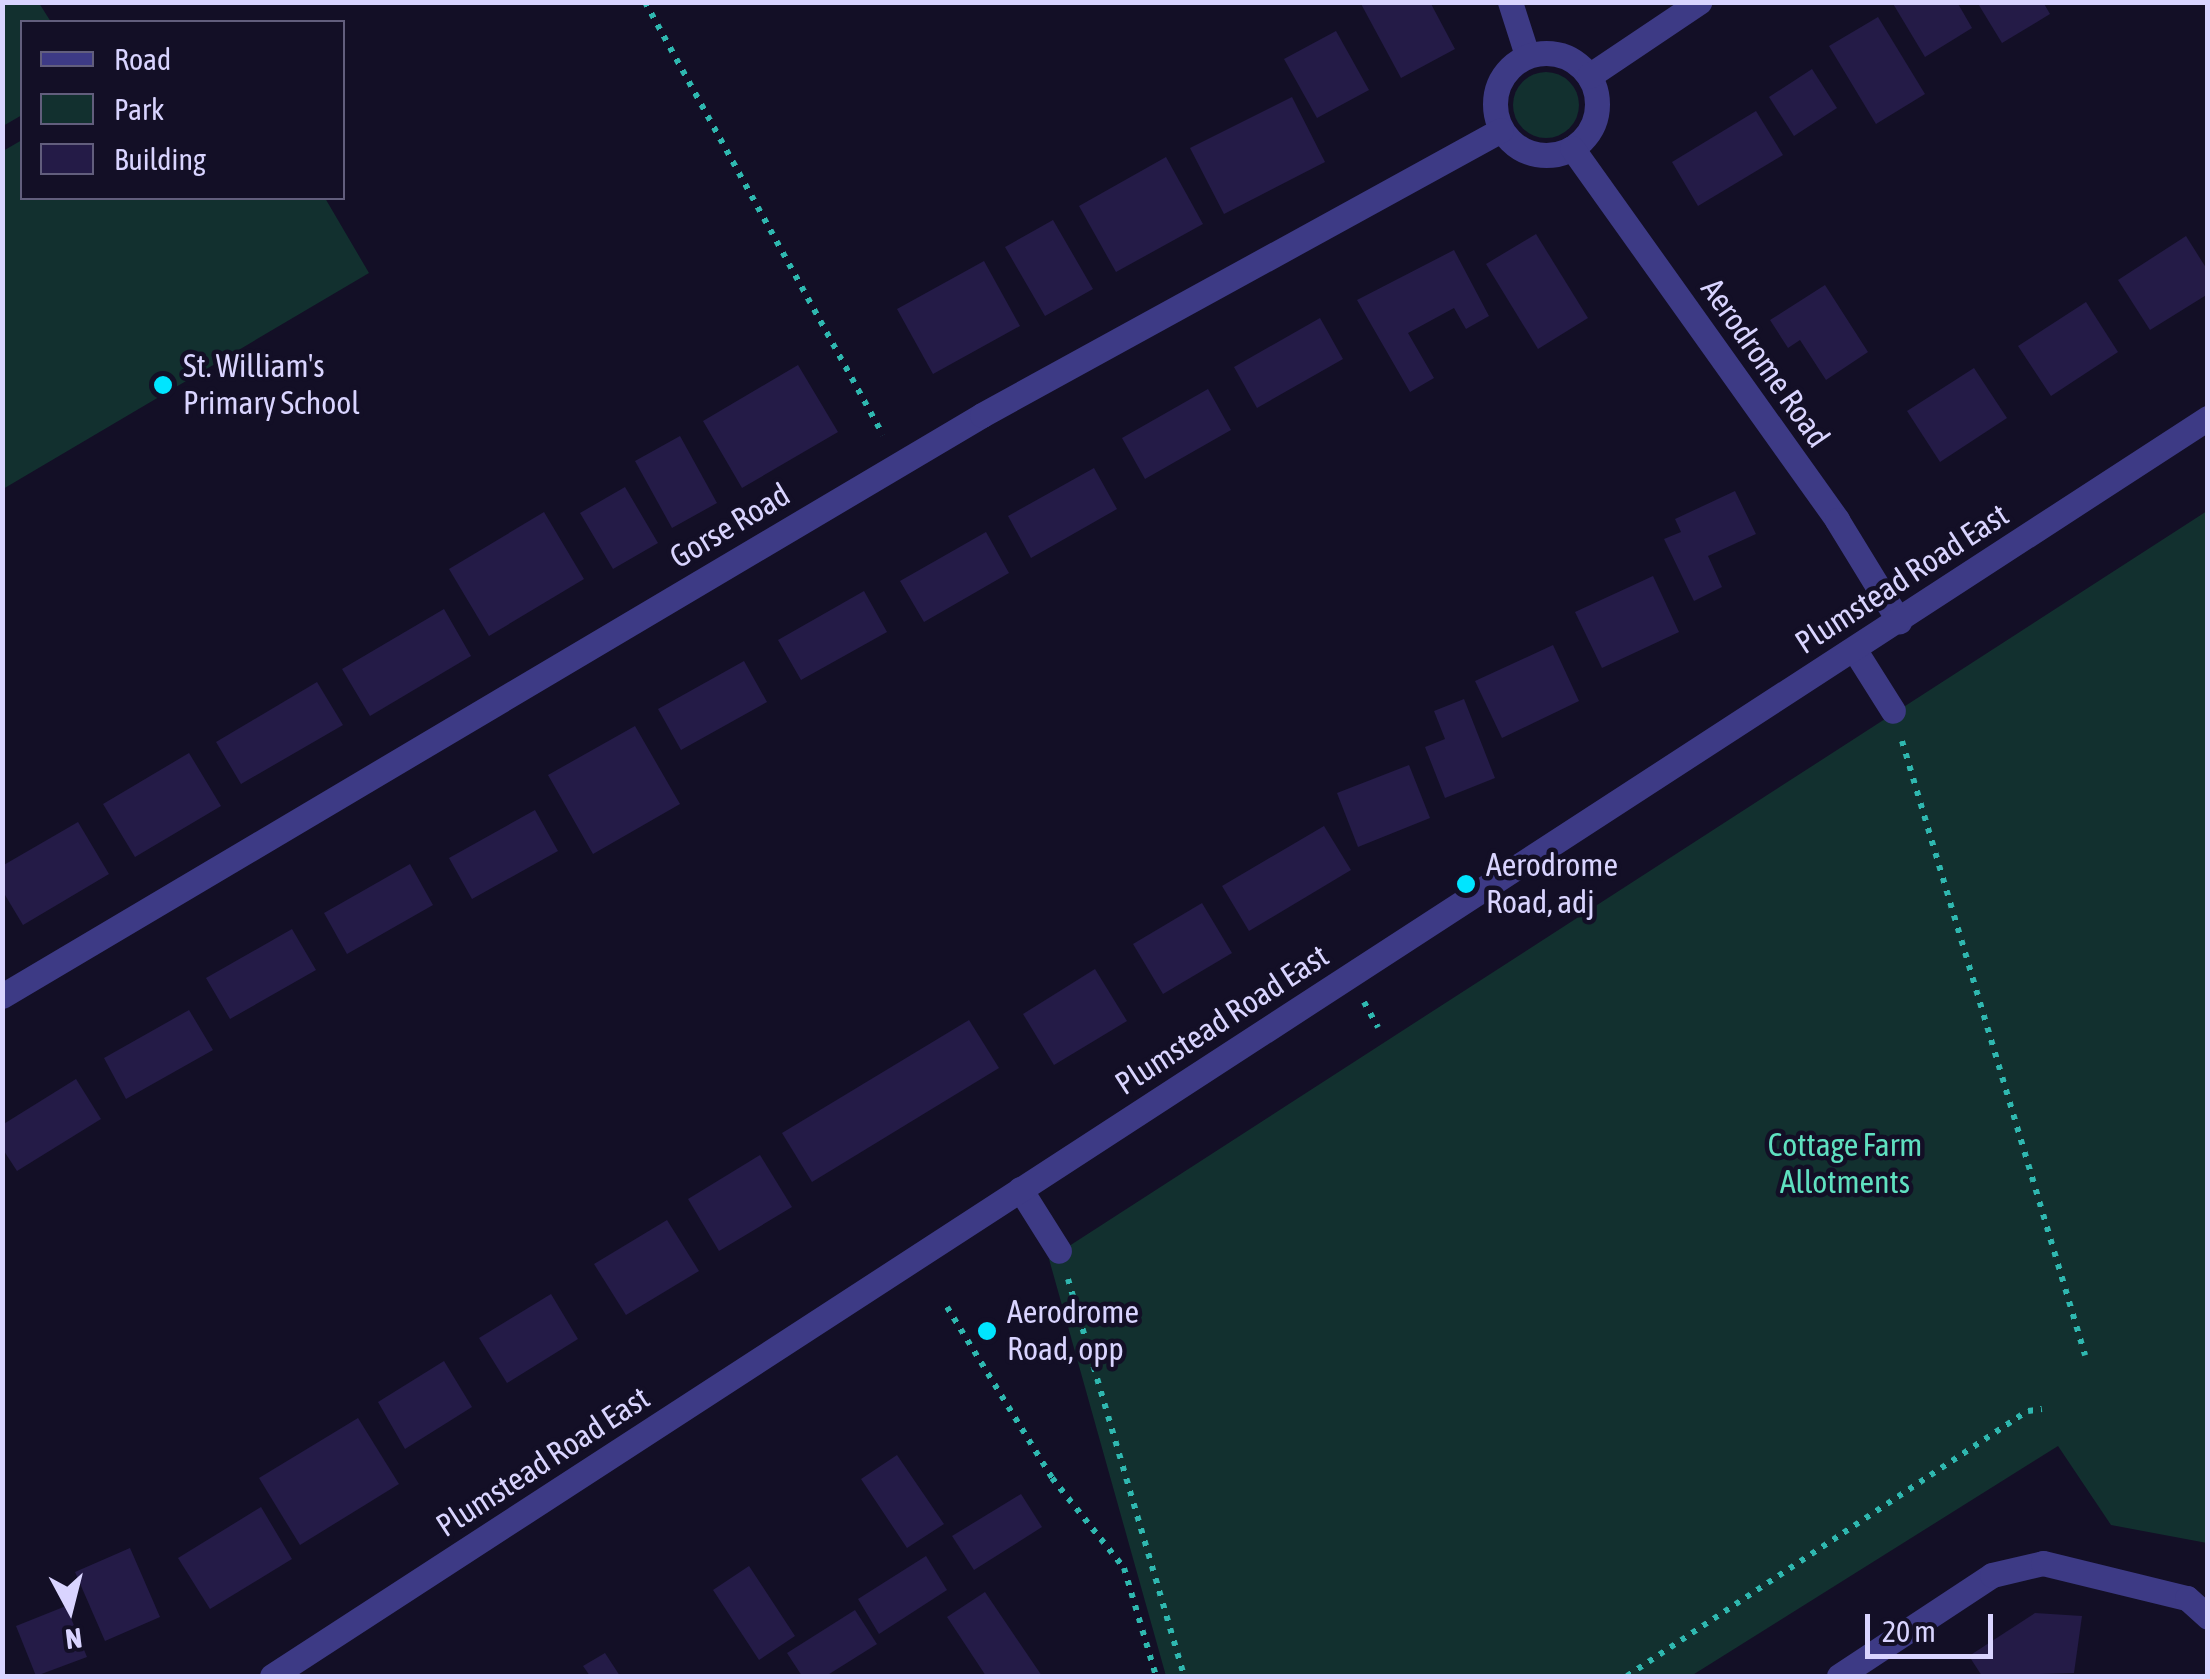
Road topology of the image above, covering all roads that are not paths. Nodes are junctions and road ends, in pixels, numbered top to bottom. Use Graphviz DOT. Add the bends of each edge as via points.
graph roads {
  1 [pos="1510,2"];
  2 [pos="1699,2"];
  3 [pos="1527,56"];
  4 [pos="1589,76"];
  5 [pos="1501,130"];
  6 [pos="1572,148"];
  7 [pos="2208,418"];
  8 [pos="1899,621"];
  9 [pos="1854,650"];
  10 [pos="1893,711"];
  11 [pos="2,996"];
  12 [pos="1020,1189"];
  13 [pos="1060,1251"];
  14 [pos="2208,1616"];
  15 [pos="272,1676"];
  16 [pos="1839,1676"];
  1 -- 3 [label="street"];
  2 -- 4 [label="street"];
  3 -- 4 [label="street" via="1562,55"];
  3 -- 5 [label="street" via="1500,78 1494,95"];
  4 -- 6 [label="street" via="1597,108"];
  5 -- 6 [label="street" via="1524,151 1557,154"];
  5 -- 11 [label="street, Gorse Road" via="899,464"];
  6 -- 8 [label="street, Aerodrome Road" via="1837,520"];
  7 -- 8 [label="street, Plumstead Road East"];
  8 -- 9 [label="street, Plumstead Road East"];
  9 -- 10 [label="street"];
  9 -- 12 [label="street, Plumstead Road East"];
  12 -- 13 [label="street"];
  12 -- 15 [label="street, Plumstead Road East"];
  14 -- 16 [label="street" via="2188,1598 2042,1563 1992,1575"];
}
